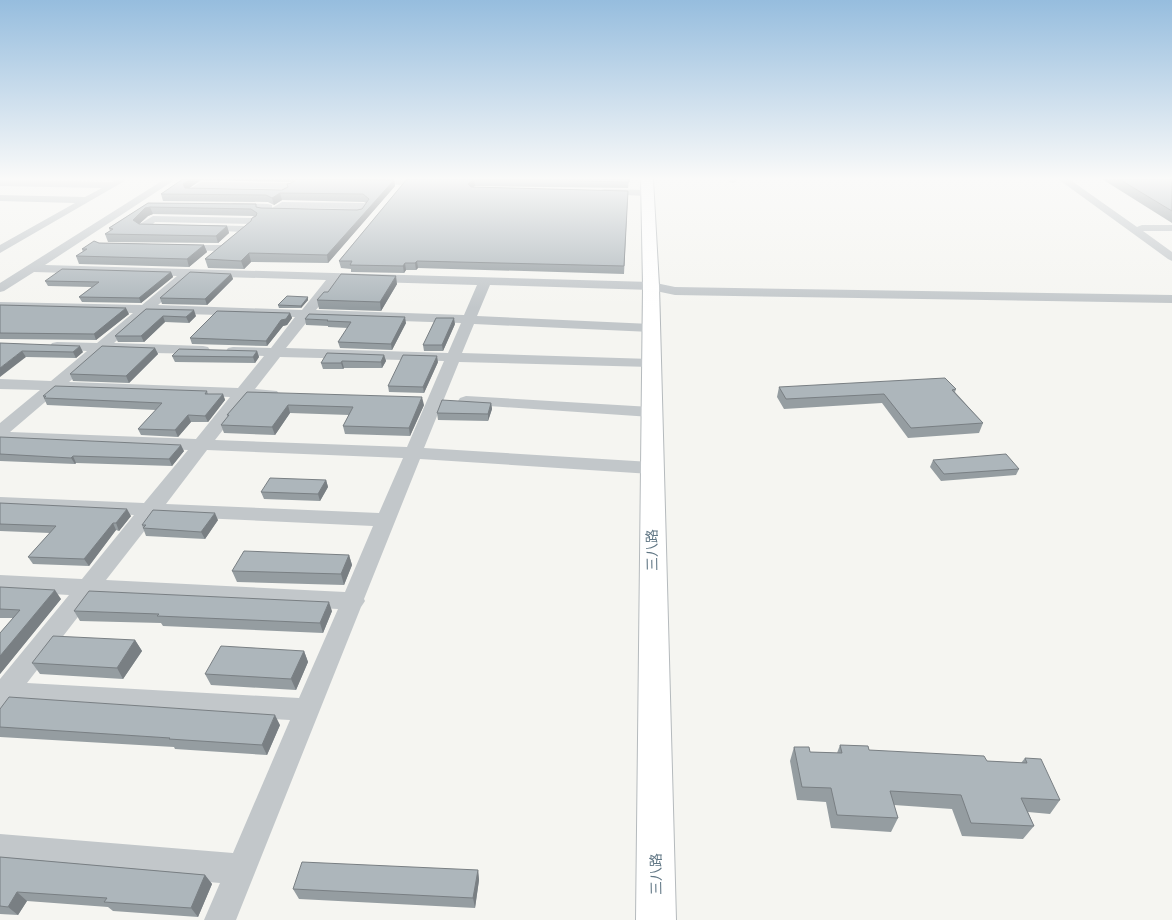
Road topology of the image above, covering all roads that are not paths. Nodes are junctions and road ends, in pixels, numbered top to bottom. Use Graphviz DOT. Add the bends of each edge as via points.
graph roads {
  1 [pos="50,222"];
  2 [pos="105,222"];
  3 [pos="149,222"];
  4 [pos="252,222"];
  5 [pos="648,222"];
  6 [pos="1123,222"];
  7 [pos="1142,228"];
  8 [pos="1172,228"];
  9 [pos="243,229"];
  10 [pos="173,247"];
  11 [pos="221,248"];
  12 [pos="0,250"];
  13 [pos="1172,257"];
  14 [pos="31,268"];
  15 [pos="332,272"];
  16 [pos="191,273"];
  17 [pos="486,281"];
  18 [pos="651,286"];
  19 [pos="0,288"];
  20 [pos="1172,299"];
  21 [pos="0,306"];
  22 [pos="146,308"];
  23 [pos="305,314"];
  24 [pos="470,319"];
  25 [pos="651,328"];
  26 [pos="46,345"];
  27 [pos="101,347"];
  28 [pos="275,352"];
  29 [pos="454,358"];
  30 [pos="651,363"];
  31 [pos="0,384"];
  32 [pos="55,386"];
  33 [pos="243,392"];
  34 [pos="289,394"];
  35 [pos="429,399"];
  36 [pos="652,412"];
  37 [pos="0,432"];
  38 [pos="0,437"];
  39 [pos="201,445"];
  40 [pos="414,453"];
  41 [pos="652,468"];
  42 [pos="0,503"];
  43 [pos="150,509"];
  44 [pos="387,520"];
  45 [pos="0,583"];
  46 [pos="88,587"];
  47 [pos="354,601"];
  48 [pos="2,694"];
  49 [pos="308,710"];
  50 [pos="0,849"];
  51 [pos="241,869"];
  52 [pos="220,920"];
  53 [pos="656,920"];
  1 -- 12 [label="street"];
  2 -- 14 [label="street"];
  3 -- 9 [label="street" via="142,227"];
  4 -- 9 [label="street"];
  5 -- 18 [label="main road, 三八路"];
  6 -- 13 [label="street"];
  7 -- 8 [label="street"];
  9 -- 11 [label="street"];
  10 -- 11 [label="street"];
  11 -- 16 [label="street"];
  14 -- 16 [label="street"];
  14 -- 19 [label="street"];
  15 -- 16 [label="street"];
  15 -- 17 [label="street"];
  15 -- 23 [label="street"];
  16 -- 22 [label="street"];
  17 -- 18 [label="street"];
  17 -- 24 [label="street"];
  18 -- 20 [label="street" via="675,291"];
  18 -- 25 [label="main road, 三八路"];
  21 -- 22 [label="street"];
  22 -- 23 [label="street"];
  22 -- 27 [label="street"];
  23 -- 24 [label="street"];
  23 -- 28 [label="street"];
  24 -- 25 [label="street"];
  24 -- 29 [label="street"];
  25 -- 30 [label="main road, 三八路"];
  26 -- 27 [label="street"];
  27 -- 28 [label="street"];
  27 -- 32 [label="street"];
  28 -- 29 [label="street"];
  28 -- 33 [label="street"];
  29 -- 30 [label="street"];
  29 -- 35 [label="street"];
  30 -- 36 [label="main road, 三八路"];
  31 -- 32 [label="street"];
  32 -- 33 [label="street"];
  32 -- 37 [label="street"];
  33 -- 34 [label="street"];
  33 -- 39 [label="street"];
  35 -- 36 [label="street"];
  35 -- 40 [label="street"];
  36 -- 41 [label="main road, 三八路"];
  38 -- 39 [label="street"];
  39 -- 40 [label="street"];
  39 -- 43 [label="street"];
  40 -- 41 [label="street"];
  40 -- 44 [label="street"];
  41 -- 53 [label="main road, 三八路"];
  42 -- 43 [label="street"];
  43 -- 44 [label="street"];
  43 -- 46 [label="street"];
  44 -- 47 [label="street"];
  45 -- 46 [label="street"];
  46 -- 47 [label="street"];
  46 -- 48 [label="street"];
  47 -- 49 [label="street"];
  48 -- 49 [label="street"];
  49 -- 51 [label="street"];
  50 -- 51 [label="street"];
  51 -- 52 [label="street"];
}
